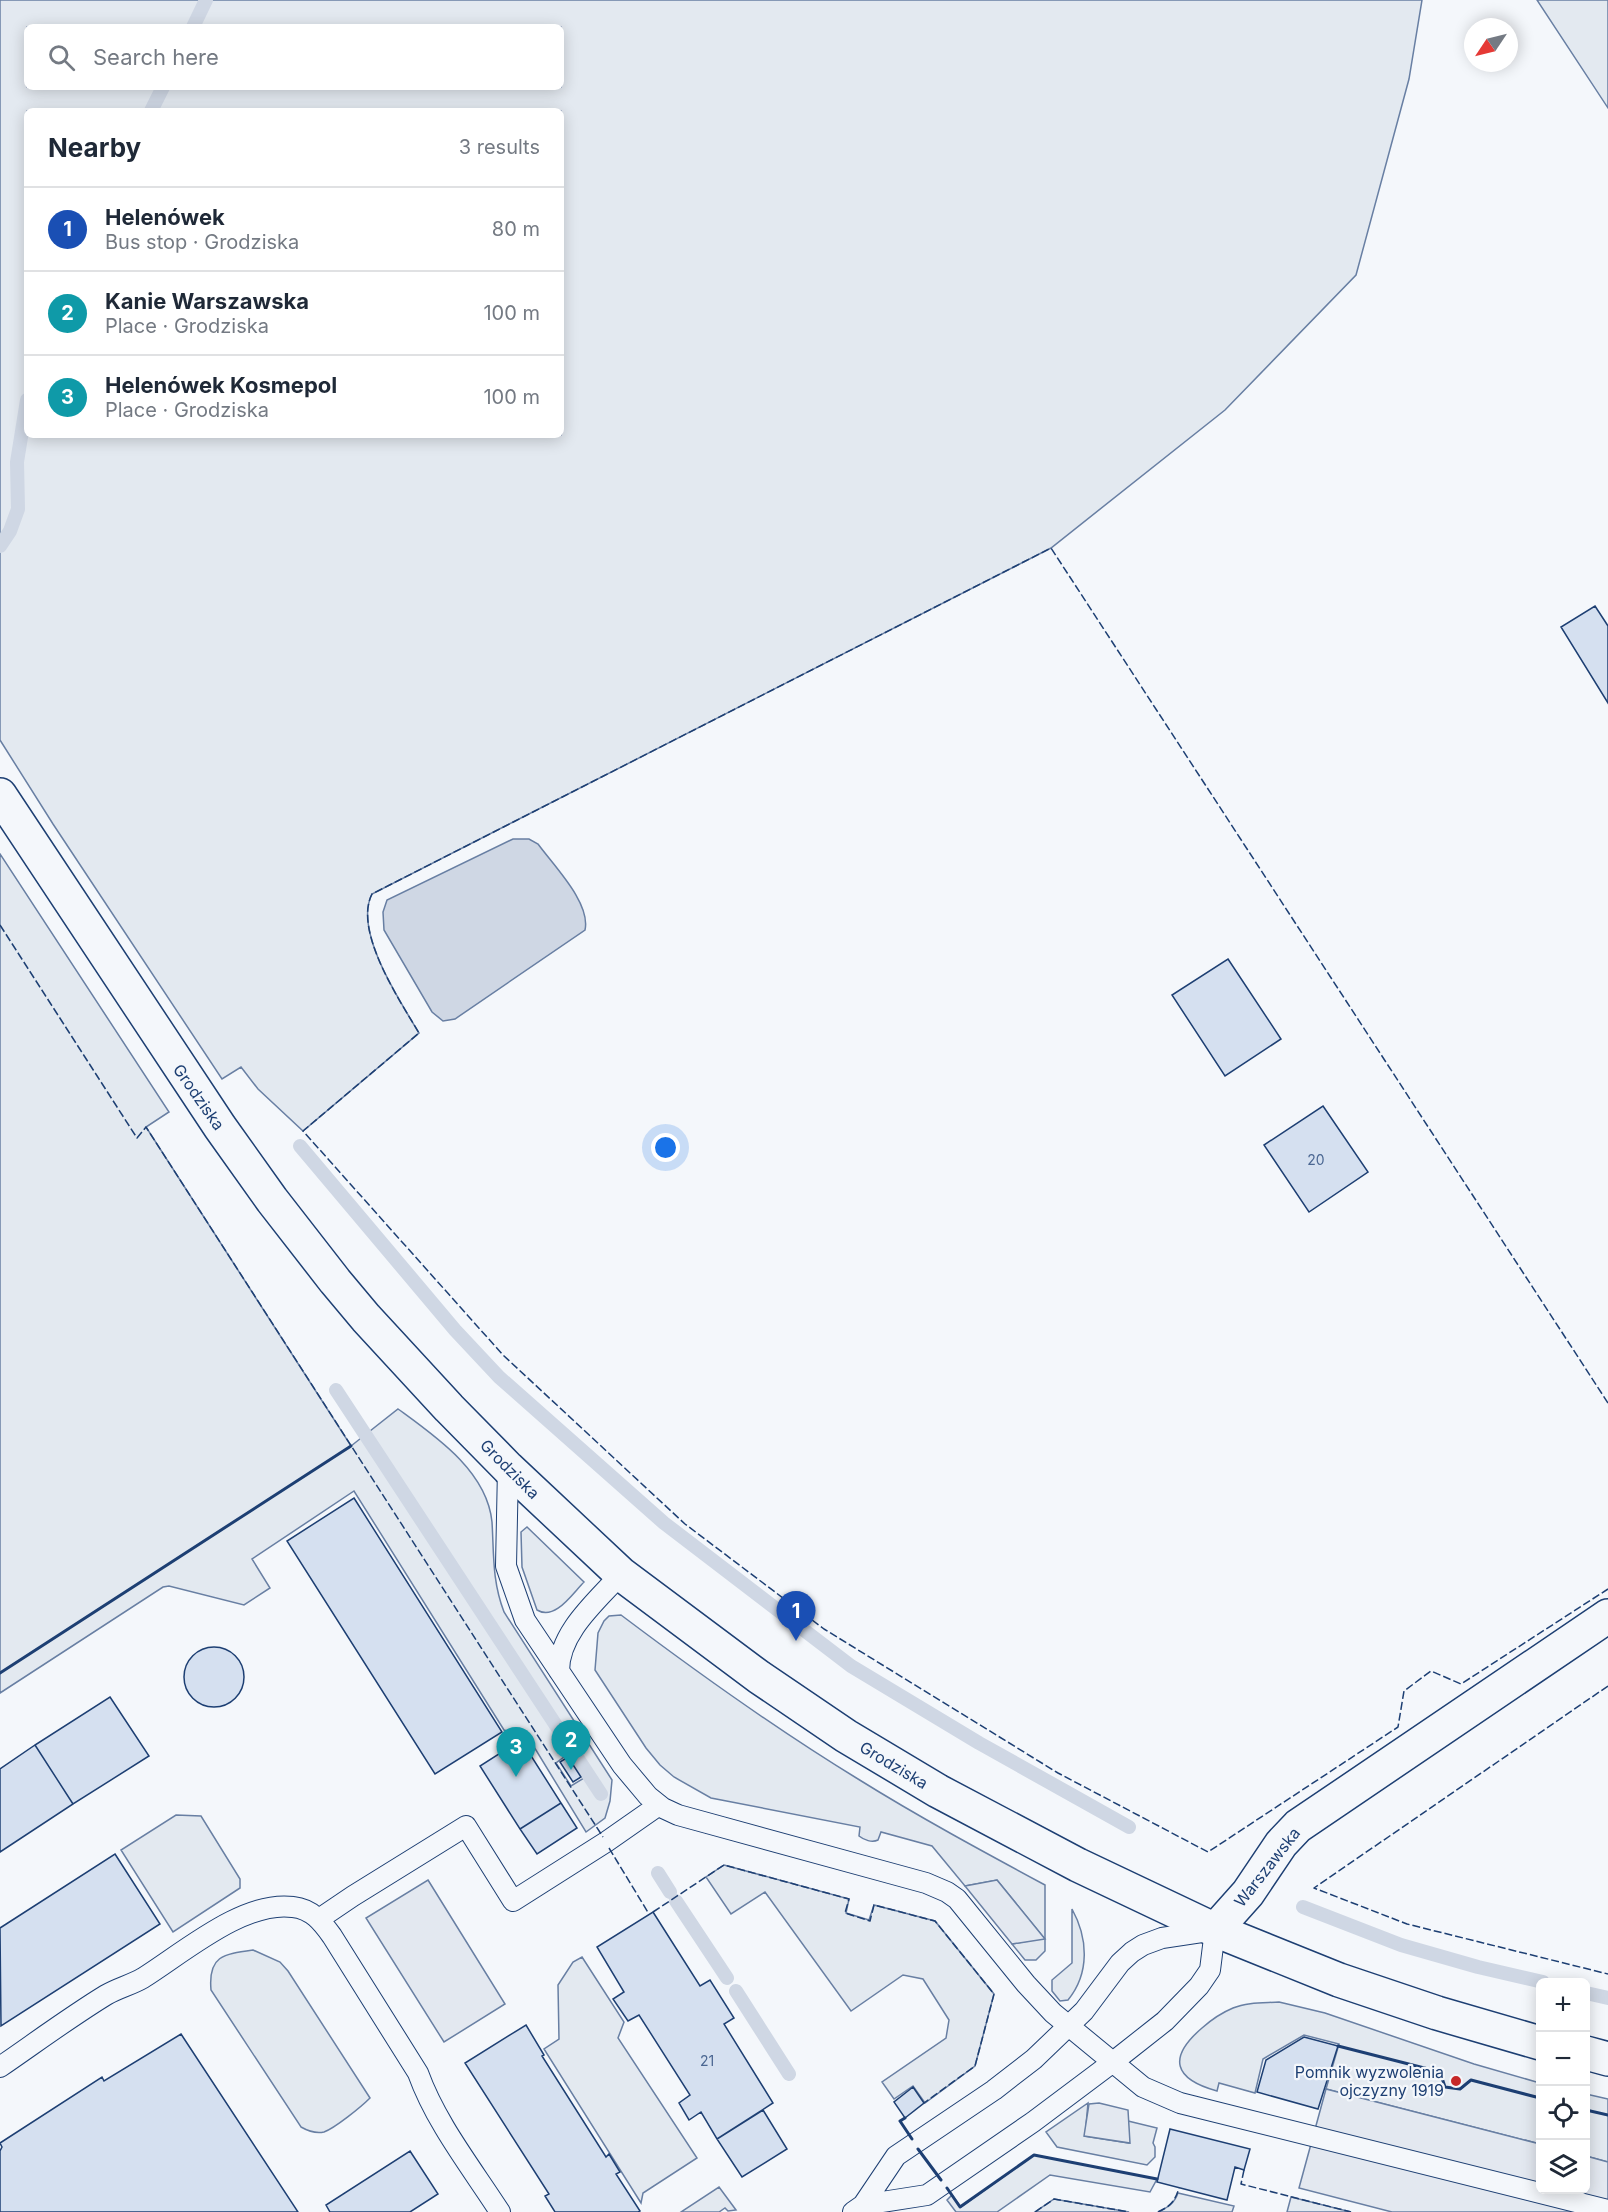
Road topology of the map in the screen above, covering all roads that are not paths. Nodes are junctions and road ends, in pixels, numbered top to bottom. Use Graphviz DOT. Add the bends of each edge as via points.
graph roads {
  1 [pos="0,795"];
  2 [pos="508,1468"];
  3 [pos="621,1574"];
  4 [pos="1608,1616"];
  5 [pos="560,1671"];
  6 [pos="659,1804"];
  7 [pos="319,1919"];
  8 [pos="1215,1930"];
  9 [pos="1069,2026"];
  10 [pos="1536,2042"];
  11 [pos="1590,2055"];
  12 [pos="1608,2059"];
  13 [pos="1113,2062"];
  14 [pos="0,2067"];
  15 [pos="858,2208"];
  16 [pos="1603,2210"];
  17 [pos="500,2212"];
  1 -- 2 [label="main road, Grodziska" via="171,1056 272,1200 366,1318"];
  2 -- 3 [label="main road, Grodziska"];
  2 -- 5 [label="lane" via="506,1566 525,1620"];
  3 -- 5 [label="lane" via="569,1636 559,1661"];
  3 -- 8 [label="main road, Grodziska" via="846,1736 938,1791 1078,1865"];
  4 -- 8 [label="main road, Warszawska" via="1298,1826"];
  5 -- 6 [label="lane" via="622,1765"];
  6 -- 7 [label="lane" via="513,1901 465,1826"];
  6 -- 9 [label="lane" via="678,1815 947,1892 965,1908 1039,1998"];
  7 -- 14 [label="lane" via="293,1907 275,1907 226,1924 141,1979 108,1994"];
  7 -- 17 [label="lane" via="418,2073 437,2114"];
  8 -- 9 [label="lane" via="1162,1938 1132,1952"];
  8 -- 10 [label="main road" via="1360,1988"];
  8 -- 13 [label="lane" via="1210,1970 1199,1986 1165,2021"];
  9 -- 13 [label="lane"];
  9 -- 15 [label="lane" via="1014,2076 896,2156"];
  11 -- 12 [label="main road"];
  13 -- 15 [label="lane" via="923,2198"];
  13 -- 16 [label="lane" via="1143,2087 1180,2103"];
}
